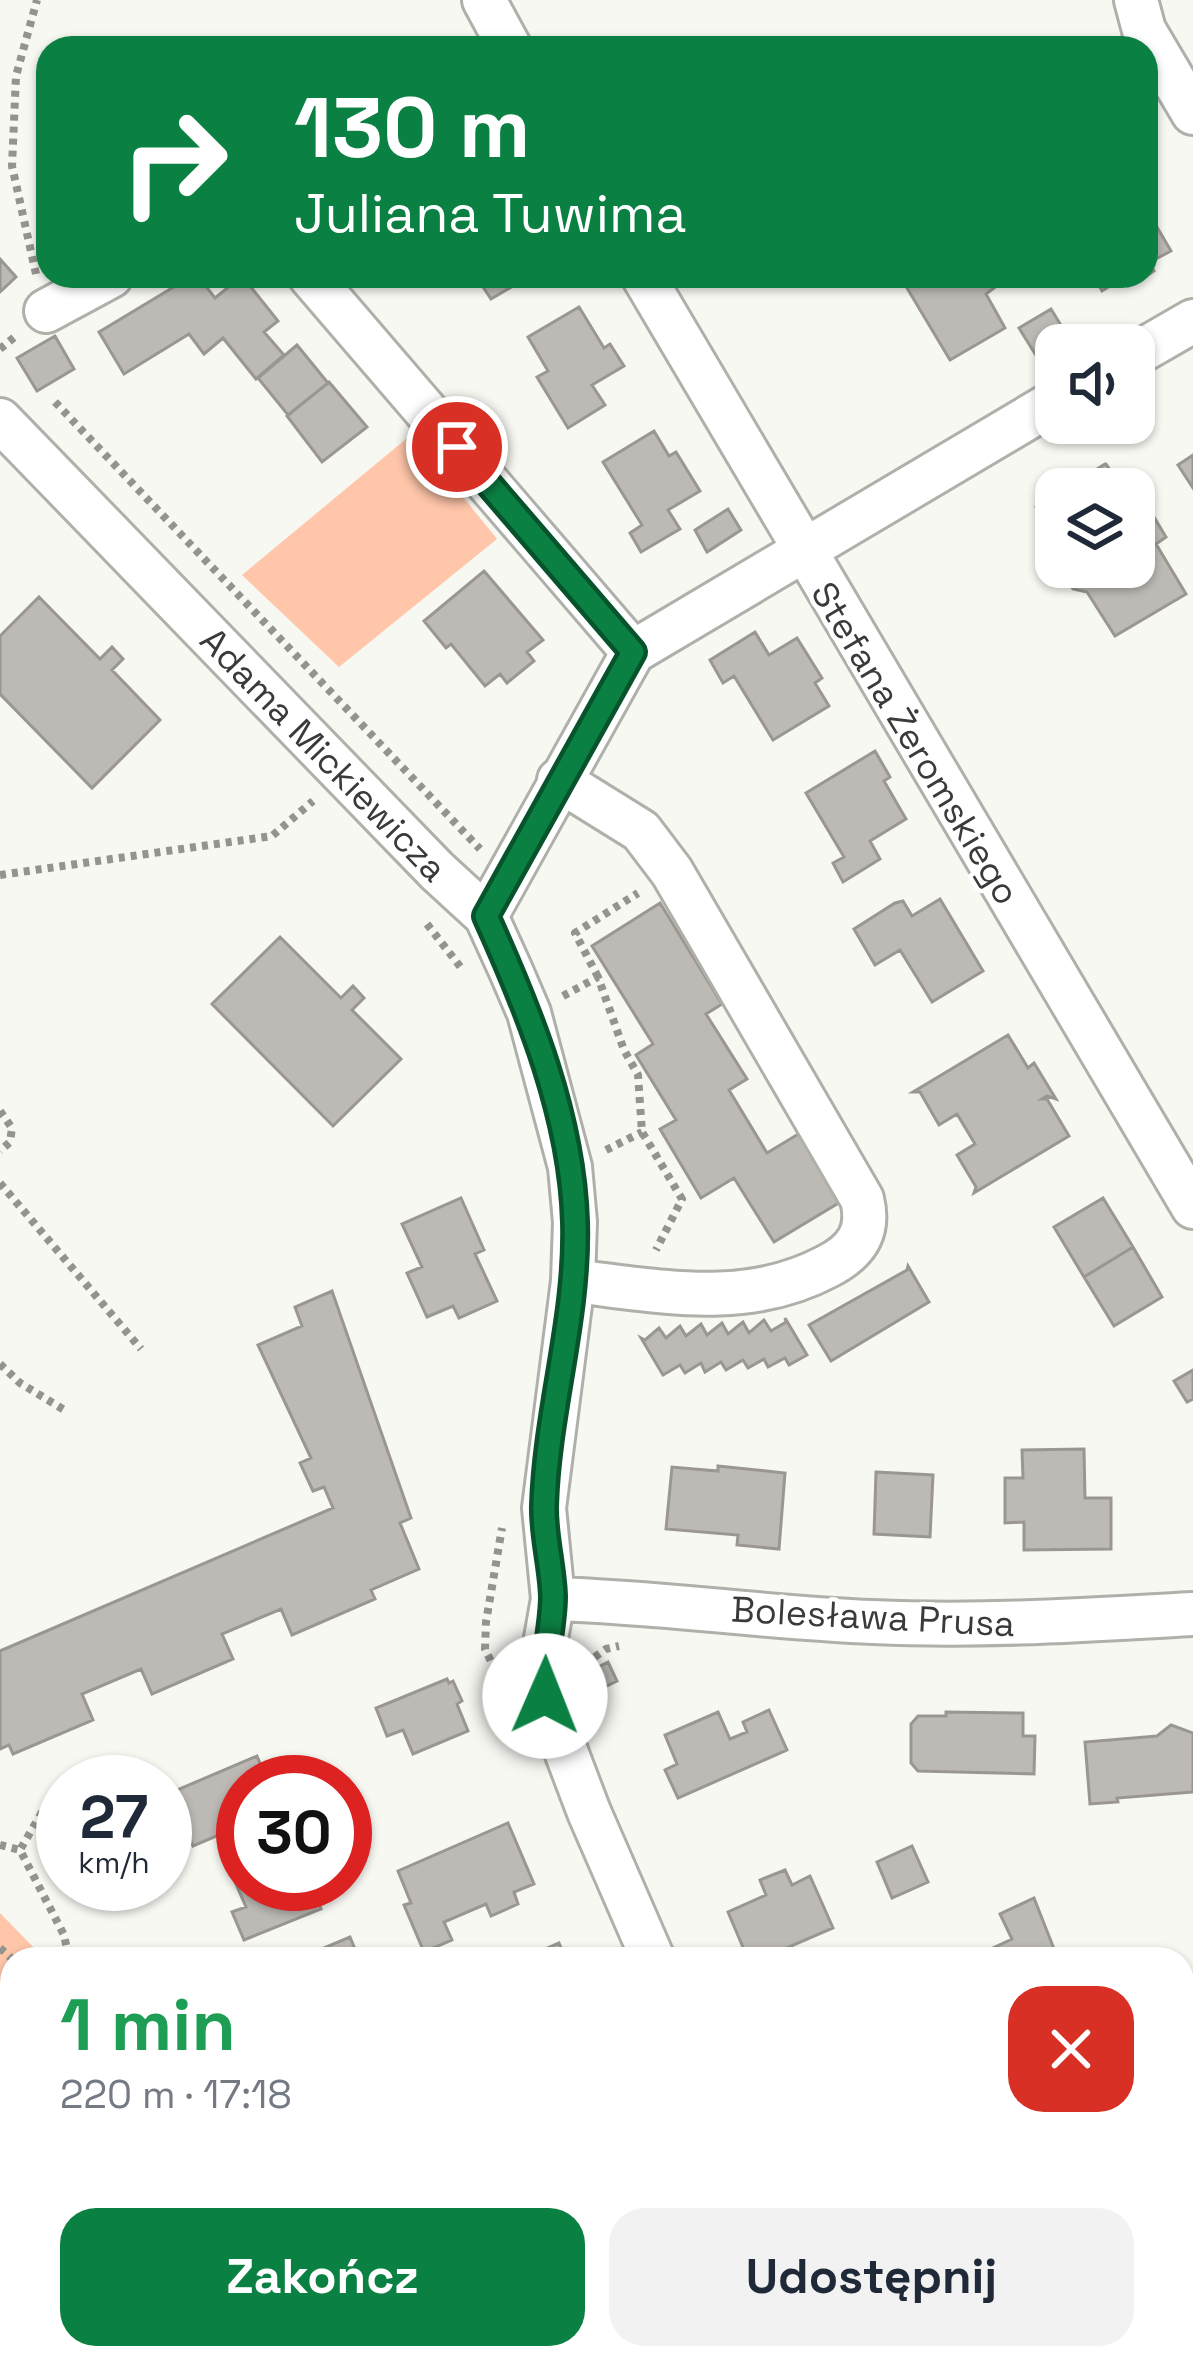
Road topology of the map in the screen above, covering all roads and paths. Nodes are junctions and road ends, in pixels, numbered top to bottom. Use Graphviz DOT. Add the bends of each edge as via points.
graph roads {
  1 [pos="37,0"];
  2 [pos="484,0"];
  3 [pos="1136,0"];
  4 [pos="504,36"];
  5 [pos="1148,36"];
  6 [pos="1158,54"];
  7 [pos="1193,113"];
  8 [pos="13,184"];
  9 [pos="89,288"];
  10 [pos="320,288"];
  11 [pos="650,288"];
  12 [pos="46,311"];
  13 [pos="1193,321"];
  14 [pos="1155,343"];
  15 [pos="56,402"];
  16 [pos="1035,413"];
  17 [pos="0,420"];
  18 [pos="801,549"];
  19 [pos="633,652"];
  20 [pos="559,780"];
  21 [pos="327,816"];
  22 [pos="465,829"];
  23 [pos="672,872"];
  24 [pos="0,875"];
  25 [pos="486,916"];
  26 [pos="424,919"];
  27 [pos="465,974"];
  28 [pos="598,977"];
  29 [pos="577,987"];
  30 [pos="0,1111"];
  31 [pos="642,1132"];
  32 [pos="624,1141"];
  33 [pos="0,1151"];
  34 [pos="0,1183"];
  35 [pos="1193,1207"];
  36 [pos="573,1281"];
  37 [pos="636,1289"];
  38 [pos="141,1349"];
  39 [pos="0,1364"];
  40 [pos="66,1411"];
  41 [pos="504,1519"];
  42 [pos="553,1599"];
  43 [pos="1193,1614"];
  44 [pos="629,1643"];
  45 [pos="579,1667"];
  46 [pos="505,1691"];
  47 [pos="36,1822"];
  48 [pos="0,1844"];
  49 [pos="20,1850"];
  50 [pos="66,1947"];
  51 [pos="648,1947"];
  1 -- 8 [label="path" via="16,76"];
  2 -- 4 [label="street"];
  3 -- 5 [label="street"];
  6 -- 7 [label="street"];
  9 -- 12 [label="street"];
  10 -- 19 [label="street"];
  11 -- 18 [label="street, Stefana Żeromskiego"];
  13 -- 14 [label="street"];
  15 -- 22 [label="path"];
  16 -- 18 [label="street"];
  17 -- 25 [label="street, Adama Mickiewicza"];
  18 -- 19 [label="street"];
  18 -- 35 [label="street, Stefana Żeromskiego"];
  19 -- 20 [label="street"];
  20 -- 23 [label="street" via="641,831"];
  20 -- 25 [label="street"];
  21 -- 24 [label="path" via="312,801 272,836"];
  23 -- 28 [label="path" via="575,933"];
  23 -- 37 [label="street" via="867,1220 849,1252 788,1285 722,1296"];
  25 -- 36 [label="street, Adama Mickiewicza" via="529,1013 570,1167"];
  26 -- 27 [label="path"];
  28 -- 29 [label="path"];
  28 -- 31 [label="path" via="638,1075"];
  30 -- 33 [label="path" via="12,1128"];
  31 -- 32 [label="path"];
  31 -- 37 [label="path" via="682,1199"];
  34 -- 38 [label="path"];
  36 -- 37 [label="street"];
  36 -- 42 [label="street, Adama Mickiewicza" via="544,1508"];
  39 -- 40 [label="path"];
  41 -- 46 [label="path" via="485,1649"];
  42 -- 43 [label="street, Bolesława Prusa" via="991,1626"];
  42 -- 51 [label="street, Adama Mickiewicza" via="545,1696"];
  44 -- 45 [label="path"];
  47 -- 49 [label="path"];
  48 -- 49 [label="path"];
  49 -- 50 [label="path"];
}
